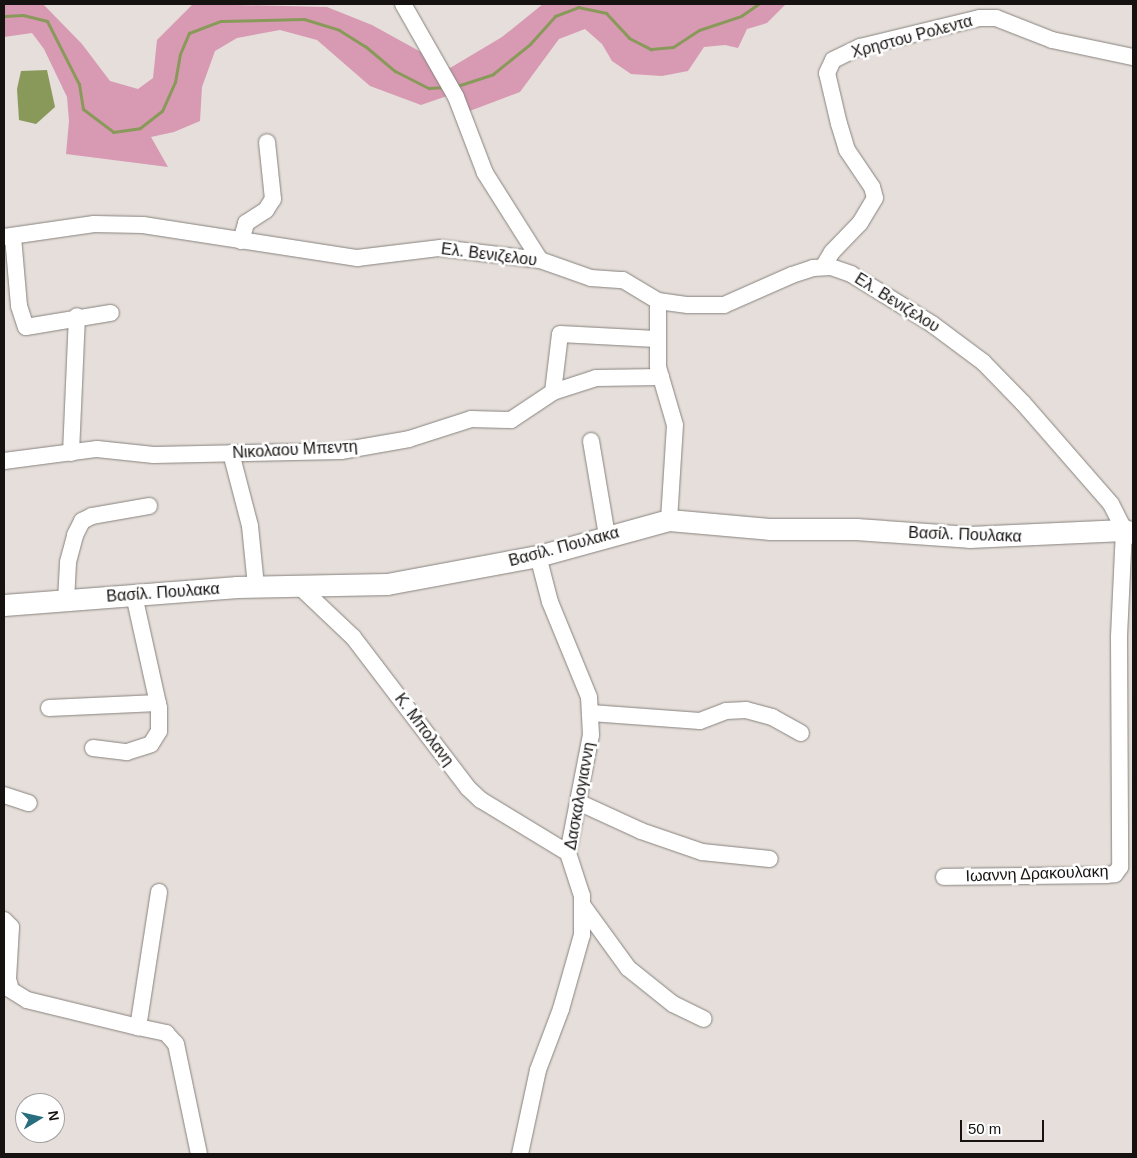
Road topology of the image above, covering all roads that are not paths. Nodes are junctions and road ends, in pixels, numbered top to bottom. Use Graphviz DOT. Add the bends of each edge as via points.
graph roads {
  1 [pos="403,4"];
  2 [pos="1133,57"];
  3 [pos="267,142"];
  4 [pos="8,237"];
  5 [pos="241,241"];
  6 [pos="540,260"];
  7 [pos="823,267"];
  8 [pos="658,301"];
  9 [pos="111,313"];
  10 [pos="77,316"];
  11 [pos="656,338"];
  12 [pos="661,377"];
  13 [pos="553,392"];
  14 [pos="591,441"];
  15 [pos="71,453"];
  16 [pos="231,453"];
  17 [pos="4,461"];
  18 [pos="149,506"];
  19 [pos="669,520"];
  20 [pos="1129,532"];
  21 [pos="607,536"];
  22 [pos="538,556"];
  23 [pos="256,586"];
  24 [pos="299,586"];
  25 [pos="134,595"];
  26 [pos="66,601"];
  27 [pos="4,605"];
  28 [pos="158,703"];
  29 [pos="49,708"];
  30 [pos="591,713"];
  31 [pos="801,733"];
  32 [pos="92,748"];
  33 [pos="4,795"];
  34 [pos="578,802"];
  35 [pos="29,803"];
  36 [pos="568,852"];
  37 [pos="770,859"];
  38 [pos="944,877"];
  39 [pos="159,892"];
  40 [pos="583,906"];
  41 [pos="4,920"];
  42 [pos="704,1019"];
  43 [pos="138,1027"];
  44 [pos="199,1154"];
  45 [pos="520,1154"];
  1 -- 6 [label="street" via="456,97 485,173"];
  2 -- 7 [label="street, Χρηστου Ρολεντα" via="1052,40 996,18 980,18 860,48 832,60 827,73 847,150 872,187 875,198 860,223 832,252"];
  3 -- 5 [label="street" via="273,199 266,210 246,223"];
  4 -- 5 [label="street, Ελ. Βενιζελου" via="94,224 143,225"];
  4 -- 10 [label="street" via="23,324 37,328"];
  5 -- 6 [label="street, Ελ. Βενιζελου" via="357,258 440,248"];
  6 -- 8 [label="street, Ελ. Βενιζελου" via="591,278 623,280"];
  7 -- 8 [label="street, Ελ. Βενιζελου" via="792,275 724,305 688,306"];
  7 -- 20 [label="street, Ελ. Βενιζελου" via="851,274 932,324 983,362 1110,504"];
  8 -- 11 [label="street"];
  9 -- 10 [label="street"];
  10 -- 15 [label="street"];
  11 -- 12 [label="street"];
  11 -- 13 [label="street" via="560,334"];
  12 -- 13 [label="street, Νικολαου Μπεντη" via="596,378"];
  12 -- 19 [label="street" via="675,424"];
  13 -- 16 [label="street, Νικολαου Μπεντη" via="511,420 471,419 409,439 341,451"];
  14 -- 21 [label="street"];
  15 -- 16 [label="street, Νικολαου Μπεντη" via="97,449 154,455"];
  15 -- 17 [label="street, Νικολαου Μπεντη"];
  16 -- 23 [label="street" via="250,526"];
  18 -- 26 [label="street" via="92,516 82,521 68,562"];
  19 -- 20 [label="main road, Βασίλ. Πουλακα" via="768,529 856,529 969,537"];
  19 -- 21 [label="main road, Βασίλ. Πουλακα"];
  20 -- 38 [label="street, Ιωαννη Δρακουλακη" via="1119,638 1120,867 1114,874 1106,875"];
  21 -- 22 [label="main road, Βασίλ. Πουλακα"];
  22 -- 24 [label="main road, Βασίλ. Πουλακα" via="387,584"];
  22 -- 30 [label="street, Δασκαλογιαννη" via="550,602 582,675"];
  23 -- 24 [label="main road, Βασίλ. Πουλακα"];
  23 -- 25 [label="main road, Βασίλ. Πουλακα"];
  24 -- 36 [label="street, Κ. Μπολανη" via="353,637 468,788 481,800"];
  25 -- 26 [label="main road, Βασίλ. Πουλακα"];
  25 -- 28 [label="street"];
  26 -- 27 [label="main road, Βασίλ. Πουλακα"];
  28 -- 29 [label="street"];
  28 -- 32 [label="street" via="159,731 151,744 126,752"];
  30 -- 31 [label="street" via="700,721 726,711 746,710 772,716"];
  30 -- 34 [label="street, Δασκαλογιαννη" via="591,735"];
  33 -- 35 [label="street"];
  34 -- 36 [label="street, Δασκαλογιαννη"];
  34 -- 37 [label="street" via="640,831 702,852"];
  36 -- 40 [label="street, Δασκαλογιαννη"];
  39 -- 43 [label="street"];
  40 -- 42 [label="street" via="628,968 673,1004"];
  40 -- 45 [label="street, Δασκαλογιαννη" via="582,934 561,1009 538,1070"];
  41 -- 43 [label="street" via="11,927 8,979 11,990 27,1000"];
  43 -- 44 [label="street" via="166,1033 176,1044"];
}
